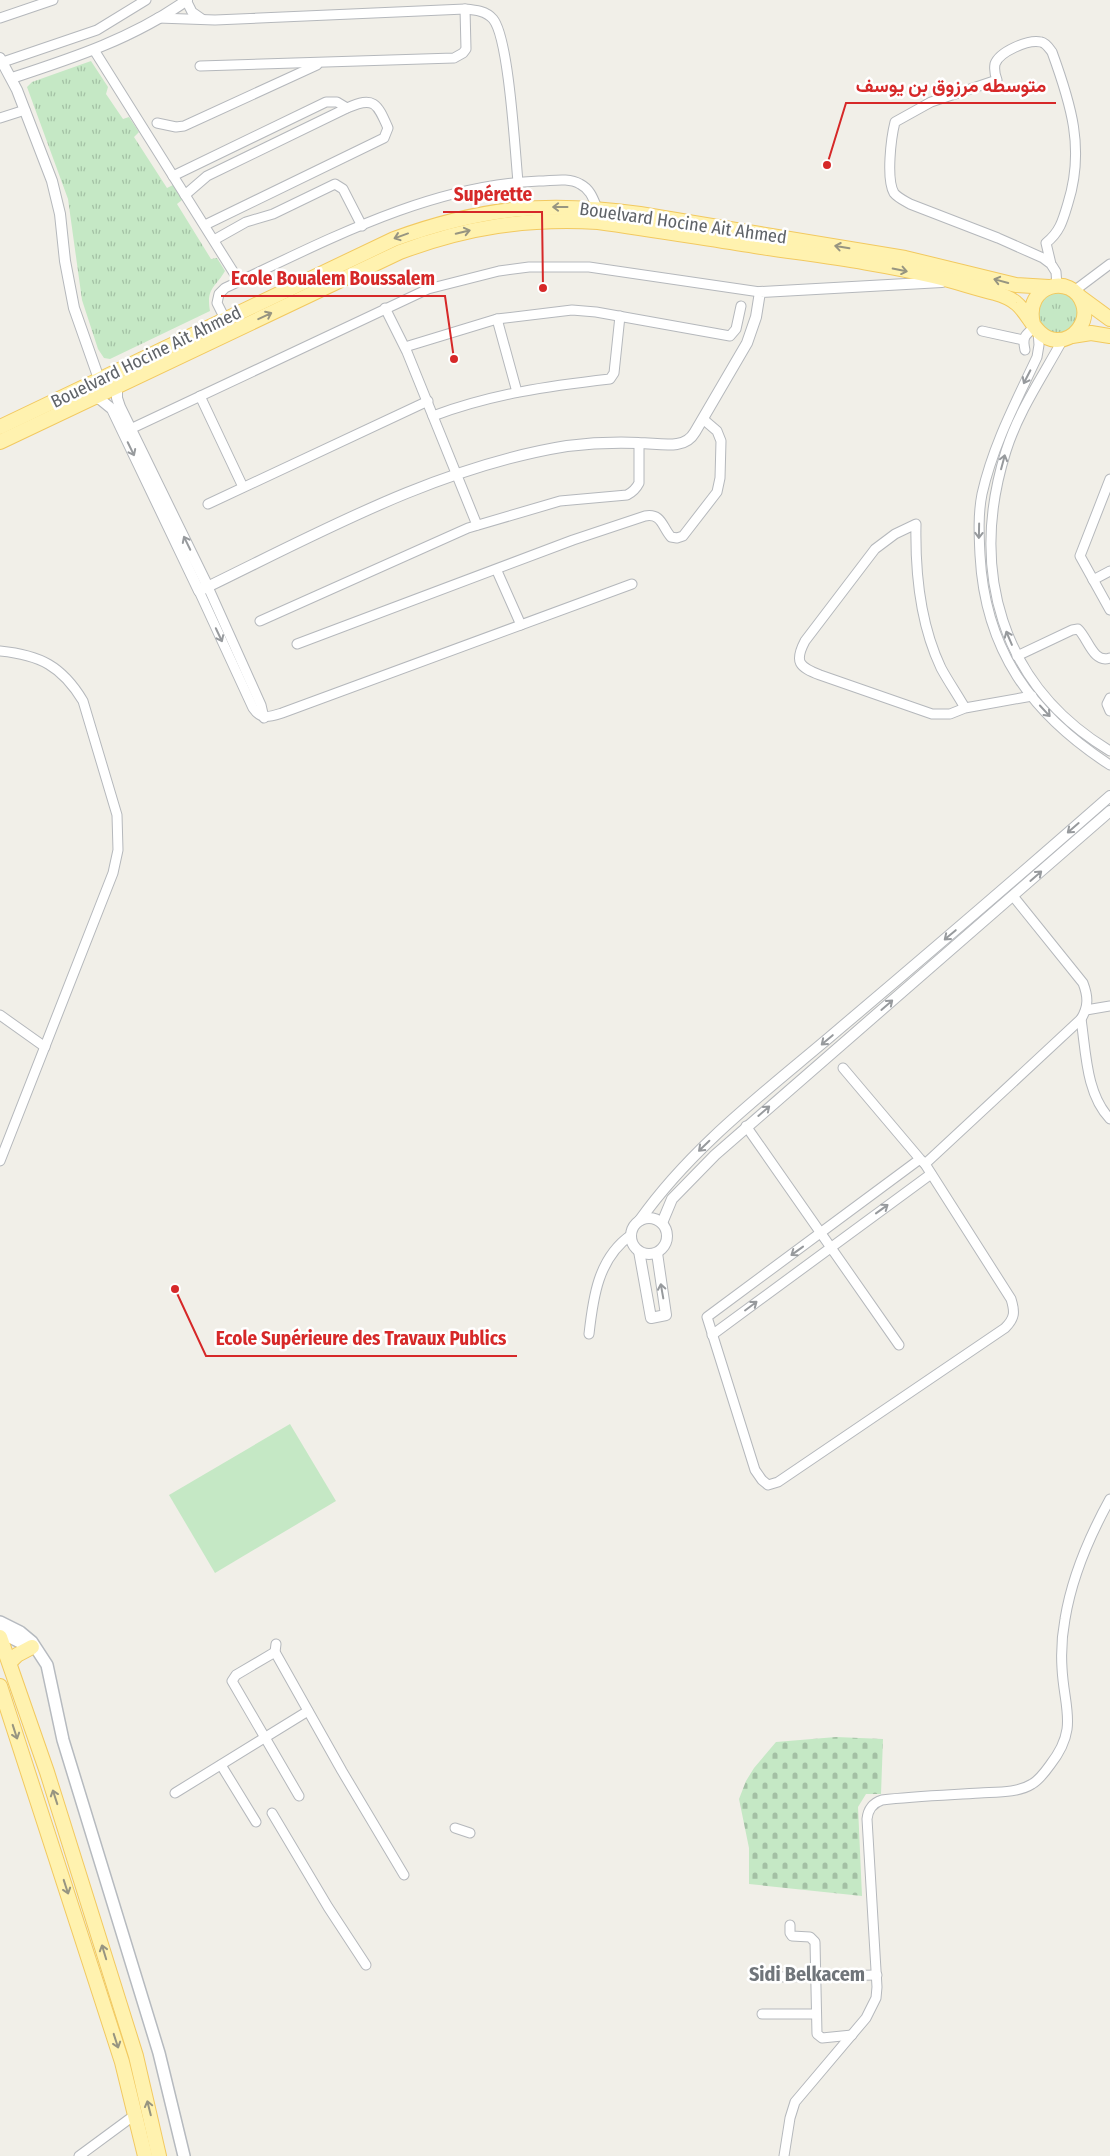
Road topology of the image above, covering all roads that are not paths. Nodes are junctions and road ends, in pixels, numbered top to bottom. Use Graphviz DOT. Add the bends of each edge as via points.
graph roads {
  1 [pos="54,0"];
  2 [pos="146,0"];
  3 [pos="176,0"];
  4 [pos="186,0"];
  5 [pos="465,10"];
  6 [pos="0,18"];
  7 [pos="158,18"];
  8 [pos="202,19"];
  9 [pos="94,50"];
  10 [pos="1,59"];
  11 [pos="322,62"];
  12 [pos="200,66"];
  13 [pos="12,78"];
  14 [pos="347,108"];
  15 [pos="25,110"];
  16 [pos="0,118"];
  17 [pos="156,123"];
  18 [pos="173,176"];
  19 [pos="518,182"];
  20 [pos="185,195"];
  21 [pos="597,208"];
  22 [pos="204,225"];
  23 [pos="362,226"];
  24 [pos="214,240"];
  25 [pos="1051,264"];
  26 [pos="1110,264"];
  27 [pos="239,281"];
  28 [pos="952,282"];
  29 [pos="1053,286"];
  30 [pos="760,292"];
  31 [pos="1077,294"];
  32 [pos="741,306"];
  33 [pos="385,308"];
  34 [pos="620,316"];
  35 [pos="225,319"];
  36 [pos="497,319"];
  37 [pos="1110,319"];
  38 [pos="1036,327"];
  39 [pos="982,331"];
  40 [pos="1110,336"];
  41 [pos="1067,338"];
  42 [pos="1022,340"];
  43 [pos="405,347"];
  44 [pos="1026,350"];
  45 [pos="99,379"];
  46 [pos="117,386"];
  47 [pos="517,392"];
  48 [pos="200,396"];
  49 [pos="94,397"];
  50 [pos="428,401"];
  51 [pos="433,416"];
  52 [pos="703,419"];
  53 [pos="0,427"];
  54 [pos="127,430"];
  55 [pos="0,442"];
  56 [pos="639,443"];
  57 [pos="456,474"];
  58 [pos="1110,479"];
  59 [pos="243,487"];
  60 [pos="208,504"];
  61 [pos="477,525"];
  62 [pos="497,570"];
  63 [pos="1110,571"];
  64 [pos="1093,580"];
  65 [pos="632,584"];
  66 [pos="204,589"];
  67 [pos="1110,610"];
  68 [pos="260,621"];
  69 [pos="521,625"];
  70 [pos="298,644"];
  71 [pos="0,651"];
  72 [pos="1017,656"];
  73 [pos="1110,658"];
  74 [pos="1032,696"];
  75 [pos="1110,698"];
  76 [pos="965,708"];
  77 [pos="1110,711"];
  78 [pos="1110,751"];
  79 [pos="1110,765"];
  80 [pos="1110,796"];
  81 [pos="1110,811"];
  82 [pos="1013,896"];
  83 [pos="1110,1006"];
  84 [pos="1086,1010"];
  85 [pos="0,1015"];
  86 [pos="1081,1019"];
  87 [pos="45,1047"];
  88 [pos="843,1068"];
  89 [pos="1110,1119"];
  90 [pos="746,1126"];
  91 [pos="0,1161"];
  92 [pos="922,1162"];
  93 [pos="930,1174"];
  94 [pos="640,1220"];
  95 [pos="662,1223"];
  96 [pos="821,1234"];
  97 [pos="630,1235"];
  98 [pos="830,1247"];
  99 [pos="639,1251"];
  100 [pos="657,1253"];
  101 [pos="589,1334"];
  102 [pos="712,1335"];
  103 [pos="899,1345"];
  104 [pos="1110,1499"];
  105 [pos="0,1624"];
  106 [pos="0,1632"];
  107 [pos="0,1637"];
  108 [pos="36,1650"];
  109 [pos="10,1662"];
  110 [pos="0,1686"];
  111 [pos="308,1711"];
  112 [pos="265,1738"];
  113 [pos="221,1764"];
  114 [pos="175,1793"];
  115 [pos="299,1796"];
  116 [pos="272,1812"];
  117 [pos="256,1822"];
  118 [pos="455,1828"];
  119 [pos="470,1833"];
  120 [pos="404,1875"];
  121 [pos="790,1925"];
  122 [pos="366,1965"];
  123 [pos="876,1975"];
  124 [pos="815,1977"];
  125 [pos="779,1978"];
  126 [pos="762,2014"];
  127 [pos="815,2014"];
  128 [pos="852,2035"];
  129 [pos="136,2114"];
  130 [pos="79,2156"];
  131 [pos="145,2156"];
  132 [pos="159,2156"];
  133 [pos="184,2156"];
  134 [pos="784,2156"];
  1 -- 6 [label="street"];
  2 -- 10 [label="street" via="97,30"];
  3 -- 7 [label="street"];
  4 -- 7 [label="street"];
  4 -- 8 [label="street" via="192,12"];
  5 -- 8 [label="street"];
  5 -- 11 [label="street" via="466,49 454,58"];
  5 -- 19 [label="street" via="482,11 498,26 509,88"];
  7 -- 8 [label="street"];
  7 -- 9 [label="street"];
  9 -- 13 [label="street"];
  9 -- 18 [label="street"];
  10 -- 13 [label="street"];
  11 -- 12 [label="street"];
  11 -- 17 [label="street" via="184,126"];
  13 -- 15 [label="street"];
  14 -- 18 [label="street" via="337,102 326,102"];
  14 -- 20 [label="street" via="207,176"];
  14 -- 22 [label="street" via="363,101 372,103 387,125 387,135"];
  15 -- 16 [label="street"];
  15 -- 45 [label="street" via="56,192 72,300"];
  18 -- 20 [label="street"];
  19 -- 21 [label="street" via="575,182 587,189"];
  19 -- 23 [label="street" via="449,194"];
  20 -- 22 [label="street"];
  29 -- 21 [label="main road, Bouelvard Hocine Ait Ahmed, one-way" via="1016,285 905,258"];
  21 -- 35 [label="main road, Bouelvard Hocine Ait Ahmed, one-way" via="520,208 426,227"];
  22 -- 24 [label="street"];
  23 -- 24 [label="street" via="341,186 335,184 273,214 246,222"];
  23 -- 27 [label="street"];
  24 -- 27 [label="street"];
  25 -- 25 [label="street" via="1046,243 1060,229 1070,197 1076,137 1070,106 1052,52 1047,45 1033,42 1000,56 995,65 997,80 931,102 895,122 890,161 893,192 898,197 998,238"];
  25 -- 29 [label="street" via="1056,272"];
  26 -- 31 [label="street"];
  27 -- 35 [label="street" via="219,294 218,307"];
  28 -- 30 [label="street"];
  28 -- 38 [label="main road" via="1015,301"];
  46 -- 28 [label="main road, one-way" via="400,252 497,224 564,220 639,227 876,265"];
  29 -- 31 [label="main road"];
  29 -- 38 [label="main road" via="1041,291 1032,306 1031,315"];
  30 -- 33 [label="street" via="619,270 529,267 428,289"];
  30 -- 52 [label="street" via="747,343"];
  31 -- 37 [label="main road"];
  31 -- 41 [label="main road" via="1084,305 1083,322 1079,330"];
  32 -- 34 [label="street" via="735,332 730,336"];
  33 -- 43 [label="street"];
  33 -- 48 [label="street"];
  34 -- 36 [label="street" via="572,310"];
  34 -- 47 [label="street" via="612,378"];
  35 -- 45 [label="main road, Bouelvard Hocine Ait Ahmed"];
  36 -- 43 [label="street"];
  36 -- 47 [label="street"];
  38 -- 41 [label="main road" via="1054,340"];
  38 -- 42 [label="street"];
  38 -- 74 [label="street, one-way" via="1039,345 1036,356 989,467 982,496 979,539 984,596 993,632 1004,656"];
  39 -- 42 [label="street"];
  40 -- 41 [label="main road" via="1091,333"];
  72 -- 41 [label="street, one-way" via="998,608 993,578 992,516 1007,449 1025,405"];
  42 -- 44 [label="street"];
  43 -- 50 [label="street"];
  45 -- 53 [label="main road, Bouelvard Hocine Ait Ahmed"];
  46 -- 49 [label="main road"];
  46 -- 54 [label="street" via="118,403"];
  47 -- 51 [label="street"];
  48 -- 54 [label="street"];
  48 -- 59 [label="street"];
  49 -- 54 [label="street" via="112,409"];
  49 -- 55 [label="main road"];
  50 -- 51 [label="street"];
  50 -- 59 [label="street"];
  51 -- 57 [label="street"];
  52 -- 56 [label="street" via="692,437 683,443"];
  52 -- 62 [label="street" via="721,441 720,478 717,492 682,536 671,537 661,520 649,515"];
  54 -- 66 [label="street"];
  56 -- 57 [label="street" via="560,448"];
  56 -- 61 [label="street" via="638,483 631,493 560,500"];
  57 -- 61 [label="street"];
  57 -- 66 [label="street" via="307,538"];
  58 -- 64 [label="street" via="1080,556"];
  59 -- 60 [label="street"];
  61 -- 68 [label="street"];
  62 -- 69 [label="street"];
  62 -- 70 [label="street"];
  63 -- 64 [label="street"];
  64 -- 67 [label="street"];
  65 -- 69 [label="street"];
  66 -- 69 [label="street" via="261,705 264,718"];
  71 -- 87 [label="street" via="39,659 59,671 75,687 83,701 117,820 118,850 113,873"];
  72 -- 73 [label="street" via="1078,629 1097,656"];
  72 -- 78 [label="street" via="1057,709"];
  74 -- 76 [label="street"];
  74 -- 79 [label="street, one-way" via="1064,731"];
  75 -- 77 [label="street" via="1107,704"];
  76 -- 76 [label="street" via="950,714 932,714 805,669 800,661 805,641 864,561 890,537 916,524 918,577 926,622 941,667"];
  80 -- 94 [label="street, one-way" via="702,1147 666,1185"];
  82 -- 81 [label="street, one-way"];
  82 -- 84 [label="street" via="1083,982 1088,1000"];
  90 -- 82 [label="street, one-way"];
  83 -- 84 [label="street"];
  84 -- 86 [label="street"];
  85 -- 87 [label="street"];
  86 -- 89 [label="street" via="1091,1086 1095,1099"];
  86 -- 92 [label="street"];
  87 -- 91 [label="street"];
  88 -- 92 [label="street"];
  90 -- 95 [label="street" via="672,1199"];
  90 -- 96 [label="street"];
  92 -- 93 [label="street"];
  92 -- 96 [label="street"];
  98 -- 93 [label="street, one-way"];
  93 -- 102 [label="street" via="1011,1299 1015,1312 1006,1328 778,1482 768,1484 755,1470"];
  94 -- 95 [label="street" via="652,1218"];
  94 -- 97 [label="street"];
  95 -- 100 [label="street" via="667,1239"];
  96 -- 98 [label="street"];
  96 -- 102 [label="street, one-way" via="707,1317"];
  97 -- 99 [label="street" via="631,1242"];
  97 -- 101 [label="street" via="620,1243 600,1274"];
  102 -- 98 [label="street, one-way"];
  98 -- 103 [label="street"];
  99 -- 100 [label="street"];
  99 -- 100 [label="street, one-way" via="651,1318 666,1315"];
  104 -- 123 [label="street" via="1083,1552 1069,1602 1062,1668 1069,1718 1067,1736 1044,1774 1032,1785 1009,1792 886,1799 878,1801 869,1810"];
  105 -- 106 [label="main road"];
  105 -- 108 [label="main road" via="25,1635"];
  106 -- 108 [label="main road"];
  107 -- 109 [label="main road"];
  108 -- 109 [label="main road" via="17,1655"];
  108 -- 133 [label="main road" via="47,1665 62,1740 158,2053"];
  132 -- 109 [label="main road, one-way" via="136,2056"];
  110 -- 129 [label="main road, one-way"];
  111 -- 112 [label="street"];
  111 -- 112 [label="street" via="276,1648 232,1681"];
  111 -- 120 [label="street"];
  112 -- 113 [label="street"];
  112 -- 115 [label="street"];
  113 -- 114 [label="street"];
  113 -- 117 [label="street"];
  116 -- 122 [label="street"];
  118 -- 119 [label="street"];
  121 -- 124 [label="street" via="792,1936 810,1937 815,1942"];
  123 -- 124 [label="street"];
  123 -- 128 [label="street" via="872,2009"];
  124 -- 125 [label="street"];
  124 -- 127 [label="street"];
  126 -- 127 [label="street"];
  127 -- 128 [label="street" via="815,2032 819,2036"];
  128 -- 134 [label="street" via="795,2102"];
  129 -- 130 [label="street"];
  129 -- 131 [label="main road"];
}
